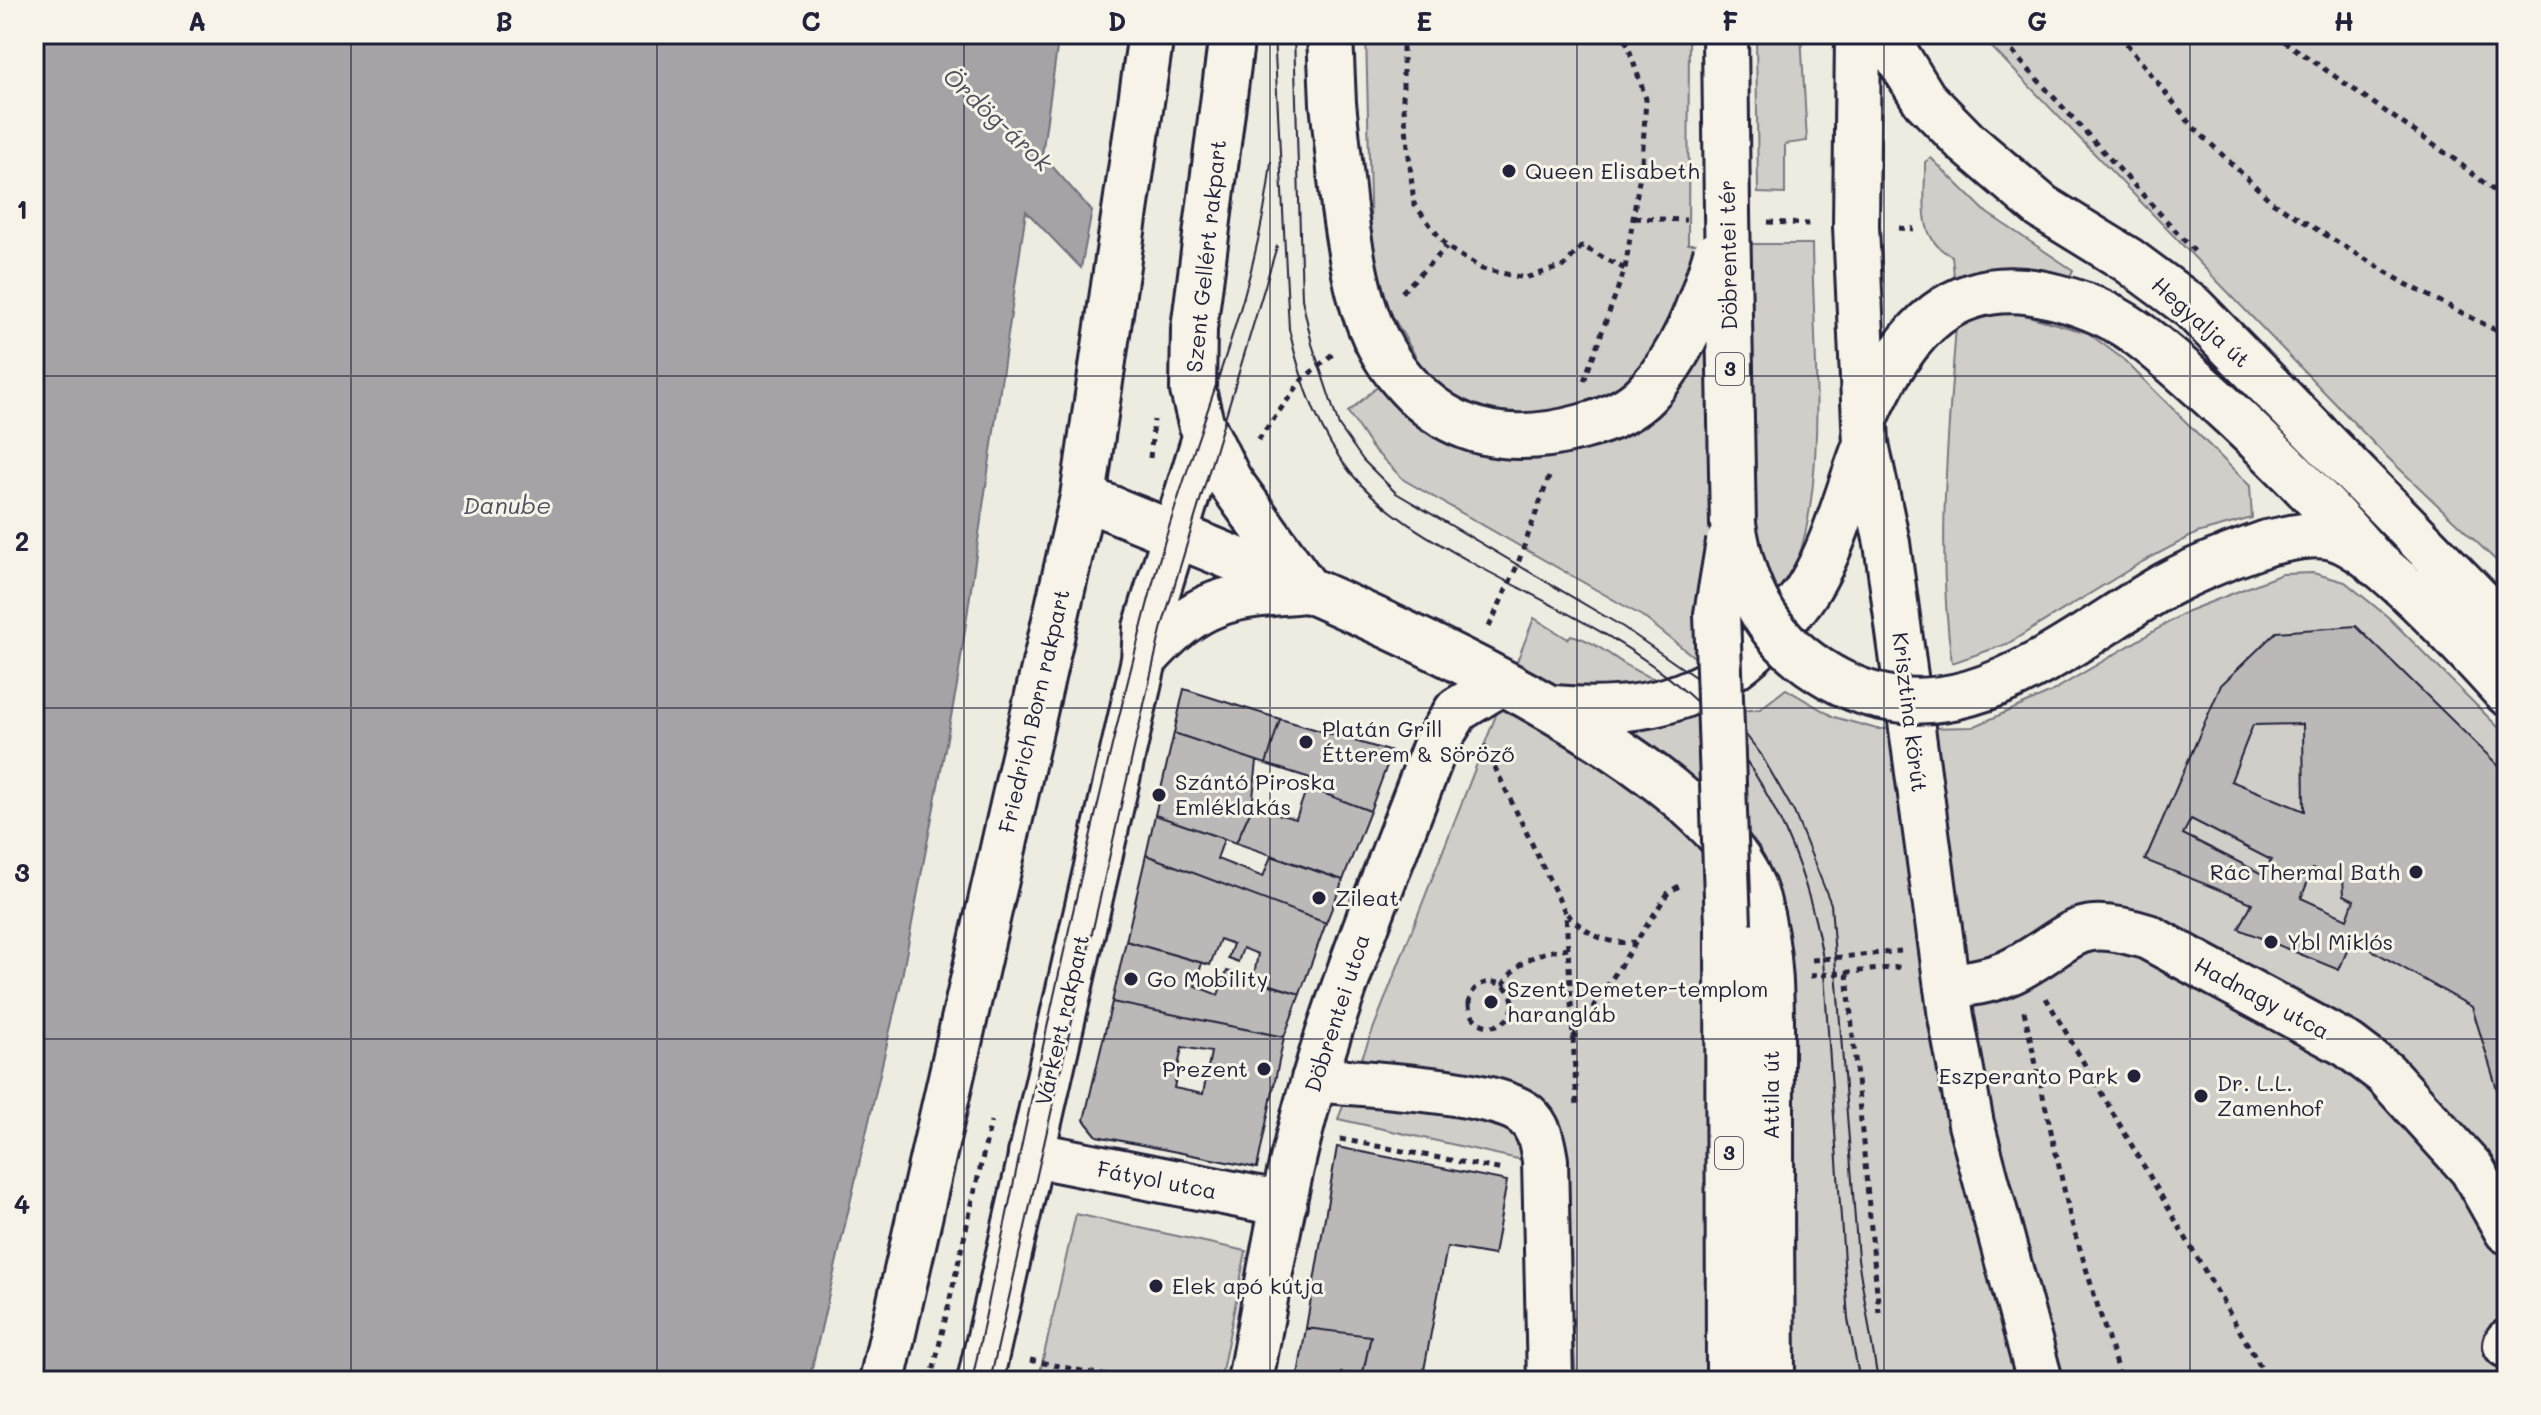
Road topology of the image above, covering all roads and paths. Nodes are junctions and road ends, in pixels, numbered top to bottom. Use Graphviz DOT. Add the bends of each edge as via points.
graph roads {
  1 [pos="1151,34"];
  2 [pos="1232,34"];
  3 [pos="1330,34"];
  4 [pos="1403,34"];
  5 [pos="1624,34"];
  6 [pos="1725,34"];
  7 [pos="1858,34"];
  8 [pos="1884,34"];
  9 [pos="1996,34"];
  10 [pos="2119,34"];
  11 [pos="2177,34"];
  12 [pos="2274,34"];
  13 [pos="2293,34"];
  14 [pos="2125,40"];
  15 [pos="2289,44"];
  16 [pos="2507,201"];
  17 [pos="1727,213"];
  18 [pos="1635,218"];
  19 [pos="1772,223"];
  20 [pos="1809,224"];
  21 [pos="1896,228"];
  22 [pos="1914,229"];
  23 [pos="1447,247"];
  24 [pos="2194,251"];
  25 [pos="1625,269"];
  26 [pos="1391,303"];
  27 [pos="2507,336"];
  28 [pos="1340,348"];
  29 [pos="1865,433"];
  30 [pos="1206,434"];
  31 [pos="1229,480"];
  32 [pos="1083,497"];
  33 [pos="1733,524"];
  34 [pos="1173,534"];
  35 [pos="2376,564"];
  36 [pos="1308,590"];
  37 [pos="2507,629"];
  38 [pos="1144,660"];
  39 [pos="1486,674"];
  40 [pos="2507,693"];
  41 [pos="1547,708"];
  42 [pos="1457,710"];
  43 [pos="1695,876"];
  44 [pos="1566,914"];
  45 [pos="1636,942"];
  46 [pos="1568,948"];
  47 [pos="1908,966"];
  48 [pos="2021,966"];
  49 [pos="1503,985"];
  50 [pos="1947,986"];
  51 [pos="1573,1039"];
  52 [pos="1314,1079"];
  53 [pos="1577,1112"];
  54 [pos="1300,1131"];
  55 [pos="1031,1154"];
  56 [pos="1506,1171"];
  57 [pos="2489,1177"];
  58 [pos="1284,1204"];
  59 [pos="2507,1231"];
  60 [pos="1879,1313"];
  61 [pos="984,1366"];
  62 [pos="882,1381"];
  63 [pos="1130,1381"];
  64 [pos="1250,1381"];
  65 [pos="1550,1381"];
  66 [pos="1729,1381"];
  67 [pos="1772,1381"];
  68 [pos="2040,1381"];
  69 [pos="2121,1381"];
  70 [pos="2269,1381"];
  1 -- 32 [label="main road, Friedrich Born rakpart"];
  2 -- 30 [label="main road, Szent Gellért rakpart" via="1194,329 1193,390"];
  3 -- 17 [label="main road, bridge" via="1344,208 1354,274 1370,325 1394,369 1429,406 1466,429 1509,439 1552,435 1609,420 1644,396 1669,365 1700,310"];
  4 -- 23 [label="path" via="1403,99 1414,204"];
  5 -- 18 [label="path" via="1646,99"];
  6 -- 17 [label="main road, Döbrentei tér / 3"];
  7 -- 29 [label="main road, Krisztina körút" via="1856,226"];
  8 -- 37 [label="main road, Hegyalja út" via="1924,99 1967,143 2042,207 2193,308"];
  9 -- 24 [label="path"];
  10 -- 14 [label="path"];
  11 -- 14 [label="path"];
  12 -- 15 [label="path"];
  13 -- 15 [label="path"];
  14 -- 27 [label="path" via="2192,126 2272,202 2406,284"];
  15 -- 16 [label="path"];
  17 -- 33 [label="main road, Döbrentei tér / 3, bridge"];
  19 -- 20 [label="path"];
  21 -- 22 [label="path"];
  23 -- 25 [label="path" via="1482,269 1525,278 1564,266 1582,246"];
  23 -- 26 [label="path"];
  28 -- 31 [label="path" via="1302,380"];
  29 -- 35 [label="main road" via="1881,382 1942,309 1999,288 2032,290 2107,315 2143,337 2331,512"];
  29 -- 41 [label="main road" via="1810,587 1750,655 1708,686 1647,708"];
  29 -- 50 [label="main road, Krisztina körút" via="1887,543"];
  30 -- 31 [label="main road, Szent Gellért rakpart"];
  30 -- 34 [label="main road, Várkert rakpart"];
  31 -- 36 [label="main road, Szent Gellért rakpart"];
  32 -- 34 [label="main road"];
  32 -- 62 [label="main road, Friedrich Born rakpart"];
  33 -- 35 [label="main road, bridge" via="1747,586 1780,639 1827,676 1894,699 1959,696 1999,685 2041,665 2177,579 2267,543 2331,536"];
  33 -- 66 [label="main road, 3, bridge" via="1717,614 1728,925"];
  34 -- 36 [label="main road"];
  34 -- 38 [label="main road, Várkert rakpart" via="1146,628"];
  35 -- 40 [label="main road"];
  36 -- 38 [label="main road, Várkert rakpart" via="1221,601 1178,623"];
  36 -- 39 [label="main road"];
  38 -- 55 [label="main road, Várkert rakpart"];
  39 -- 41 [label="main road, Attila út"];
  39 -- 42 [label="main road, Döbrentei utca"];
  41 -- 67 [label="main road, Attila út" via="1648,769 1696,809 1728,846 1756,895 1770,974"];
  42 -- 44 [label="path" via="1479,733"];
  42 -- 52 [label="main road, Döbrentei utca" via="1436,744 1346,979"];
  43 -- 45 [label="path" via="1668,893"];
  44 -- 45 [label="path" via="1586,932 1613,944"];
  44 -- 46 [label="path"];
  45 -- 51 [label="path"];
  46 -- 49 [label="path" via="1524,960"];
  46 -- 51 [label="path"];
  47 -- 60 [label="path" via="1847,973"];
  48 -- 50 [label="main road, Hadnagy utca" via="1982,983"];
  48 -- 57 [label="main road, Hadnagy utca" via="2065,936 2092,927 2116,927 2148,937 2348,1045 2385,1073"];
  48 -- 69 [label="path" via="2071,1220"];
  48 -- 70 [label="path"];
  49 -- 49 [label="path" via="1491,981 1470,994 1473,1019 1485,1026 1509,1019 1512,994"];
  50 -- 68 [label="main road, Krisztina körút" via="1971,1124"];
  51 -- 53 [label="path"];
  52 -- 54 [label="main road, Döbrentei utca"];
  52 -- 65 [label="main road" via="1493,1100 1524,1113 1535,1125 1545,1160"];
  54 -- 56 [label="path"];
  54 -- 58 [label="main road, Döbrentei utca"];
  55 -- 58 [label="main road, Fátyol utca"];
  55 -- 61 [label="main road, Várkert rakpart"];
  57 -- 59 [label="main road, Hadnagy utca"];
  58 -- 64 [label="main road, Döbrentei utca"];
  61 -- 63 [label="path"];
}
